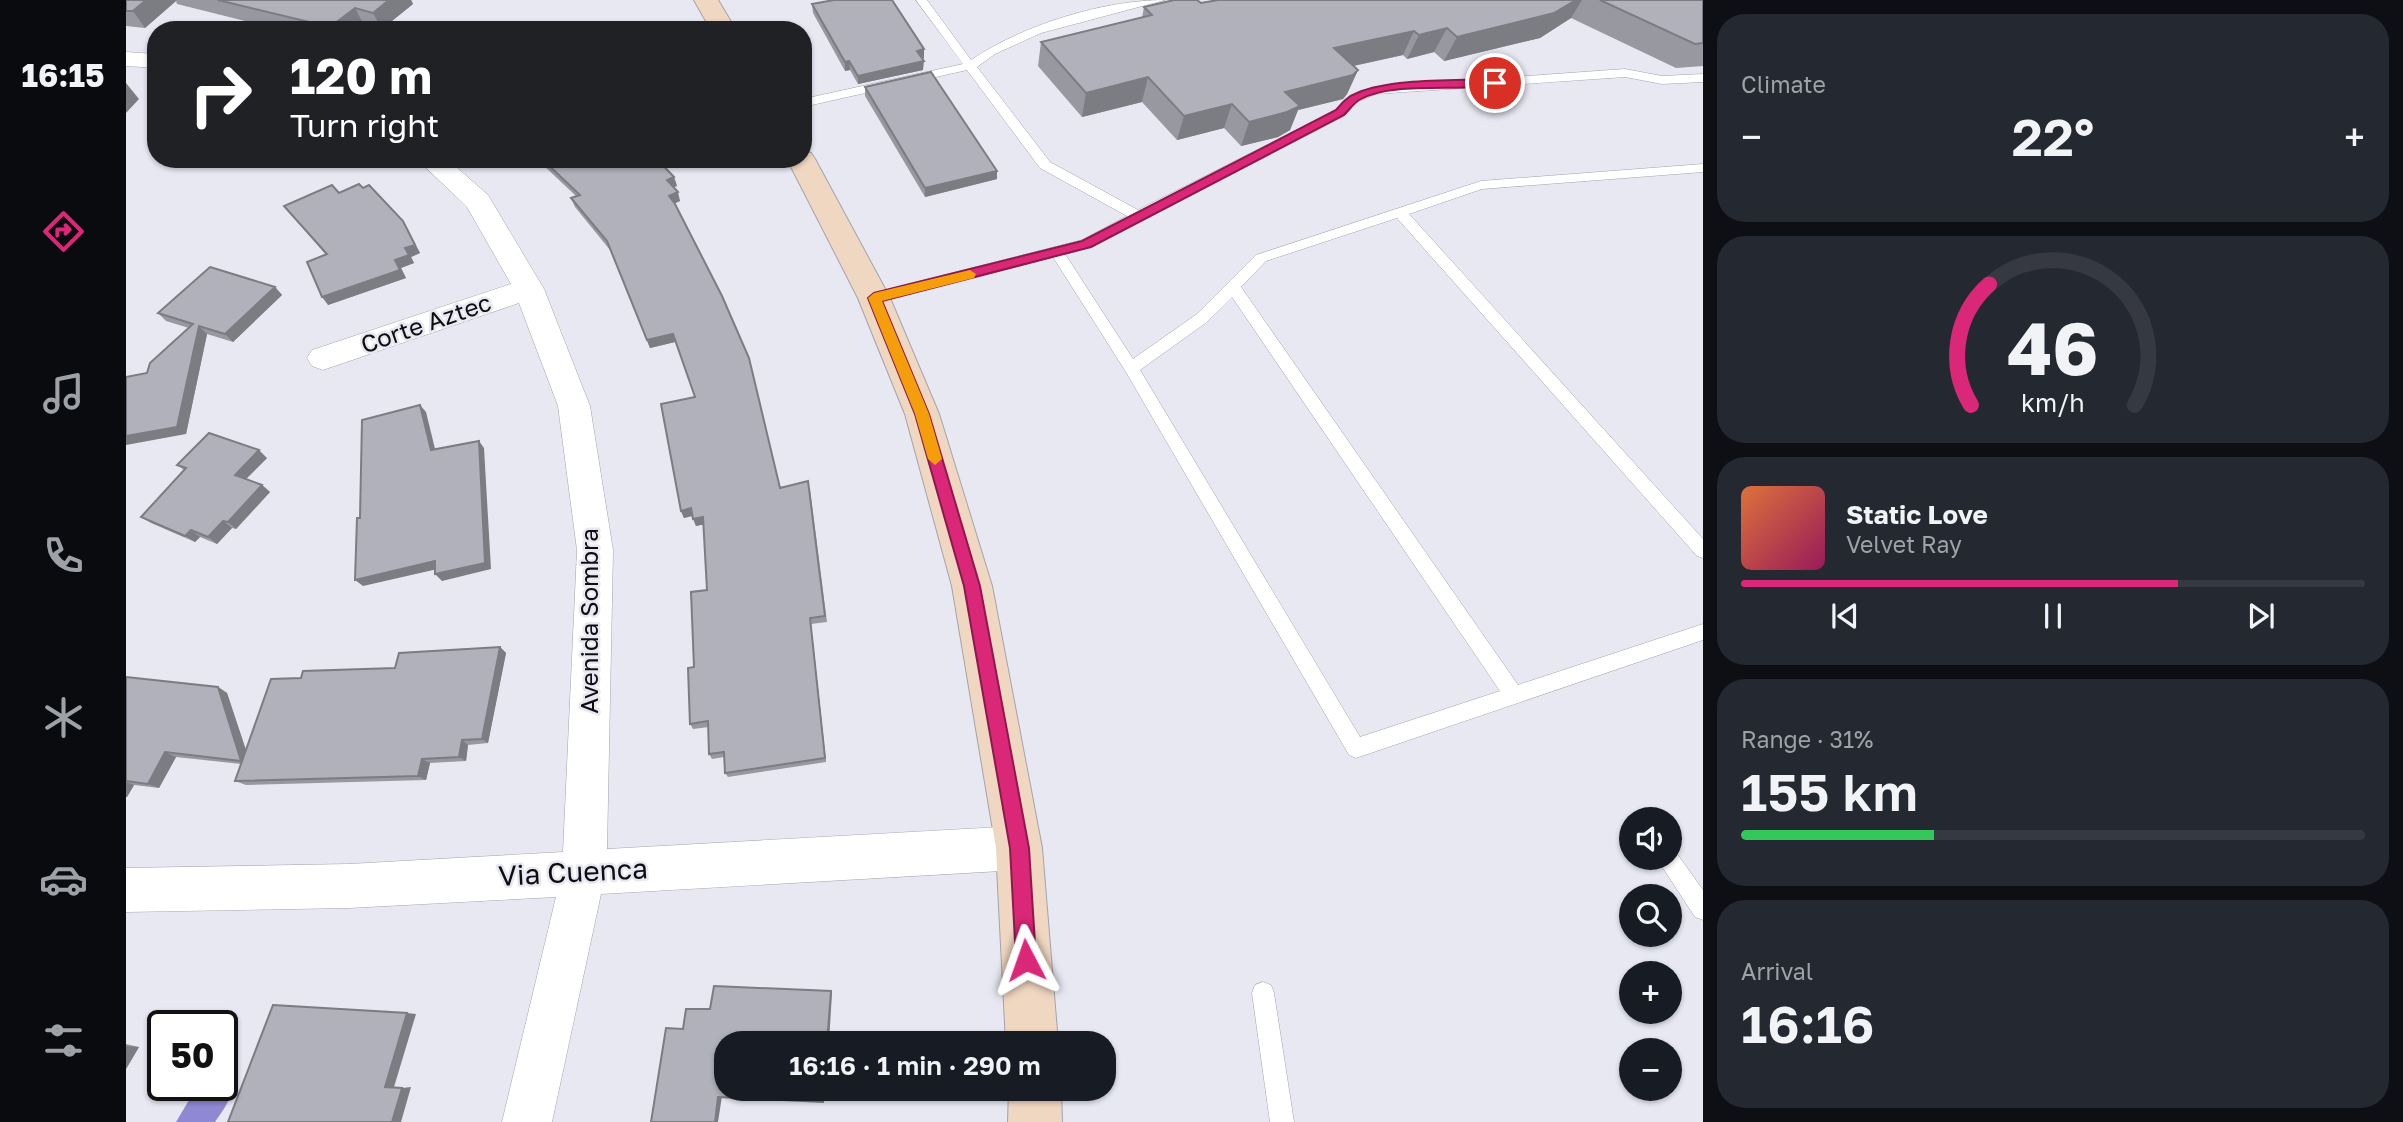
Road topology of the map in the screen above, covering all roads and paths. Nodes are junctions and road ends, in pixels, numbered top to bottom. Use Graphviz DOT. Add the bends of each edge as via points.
graph roads {
  1 [pos="706,0"];
  2 [pos="921,0"];
  3 [pos="1160,0"];
  4 [pos="719,21"];
  5 [pos="126,59"];
  6 [pos="147,60"];
  7 [pos="970,66"];
  8 [pos="1703,78"];
  9 [pos="812,101"];
  10 [pos="440,168"];
  11 [pos="806,168"];
  12 [pos="1703,168"];
  13 [pos="1687,169"];
  14 [pos="1703,182"];
  15 [pos="1399,211"];
  16 [pos="1138,216"];
  17 [pos="1057,253"];
  18 [pos="1232,286"];
  19 [pos="529,289"];
  20 [pos="874,298"];
  21 [pos="323,358"];
  22 [pos="1131,368"];
  23 [pos="1703,551"];
  24 [pos="1703,632"];
  25 [pos="1514,695"];
  26 [pos="1019,848"];
  27 [pos="1676,870"];
  28 [pos="584,871"];
  29 [pos="126,890"];
  30 [pos="1703,909"];
  31 [pos="1263,993"];
  32 [pos="1031,1031"];
  33 [pos="1035,1101"];
  34 [pos="527,1122"];
  35 [pos="1035,1122"];
  36 [pos="1282,1122"];
  1 -- 4 [label="main road"];
  2 -- 7 [label="lane"];
  3 -- 7 [label="lane" via="1030,32"];
  5 -- 6 [label="street"];
  7 -- 9 [label="lane"];
  7 -- 16 [label="lane" via="1045,165"];
  8 -- 16 [label="lane" via="1662,80 1625,73 1374,90 1353,99 1340,113"];
  10 -- 19 [label="street, Avenida Sombra" via="478,201"];
  11 -- 20 [label="main road"];
  12 -- 13 [label="lane"];
  13 -- 14 [label="lane"];
  13 -- 15 [label="lane" via="1481,185"];
  15 -- 18 [label="lane" via="1261,258"];
  15 -- 23 [label="lane"];
  16 -- 17 [label="lane" via="1086,244"];
  17 -- 20 [label="lane"];
  17 -- 22 [label="lane"];
  18 -- 22 [label="lane" via="1202,318"];
  18 -- 25 [label="lane"];
  19 -- 21 [label="street, Corte Aztec"];
  19 -- 28 [label="street, Avenida Sombra" via="574,406 596,550"];
  20 -- 26 [label="main road" via="922,414 972,586"];
  22 -- 25 [label="lane" via="1356,748"];
  24 -- 25 [label="lane"];
  26 -- 28 [label="street, Via Cuenca"];
  26 -- 32 [label="main road"];
  27 -- 30 [label="lane"];
  28 -- 29 [label="street, Via Cuenca" via="349,886"];
  28 -- 34 [label="street, Avenida Sombra"];
  31 -- 36 [label="lane"];
  33 -- 35 [label="main road"];
}
